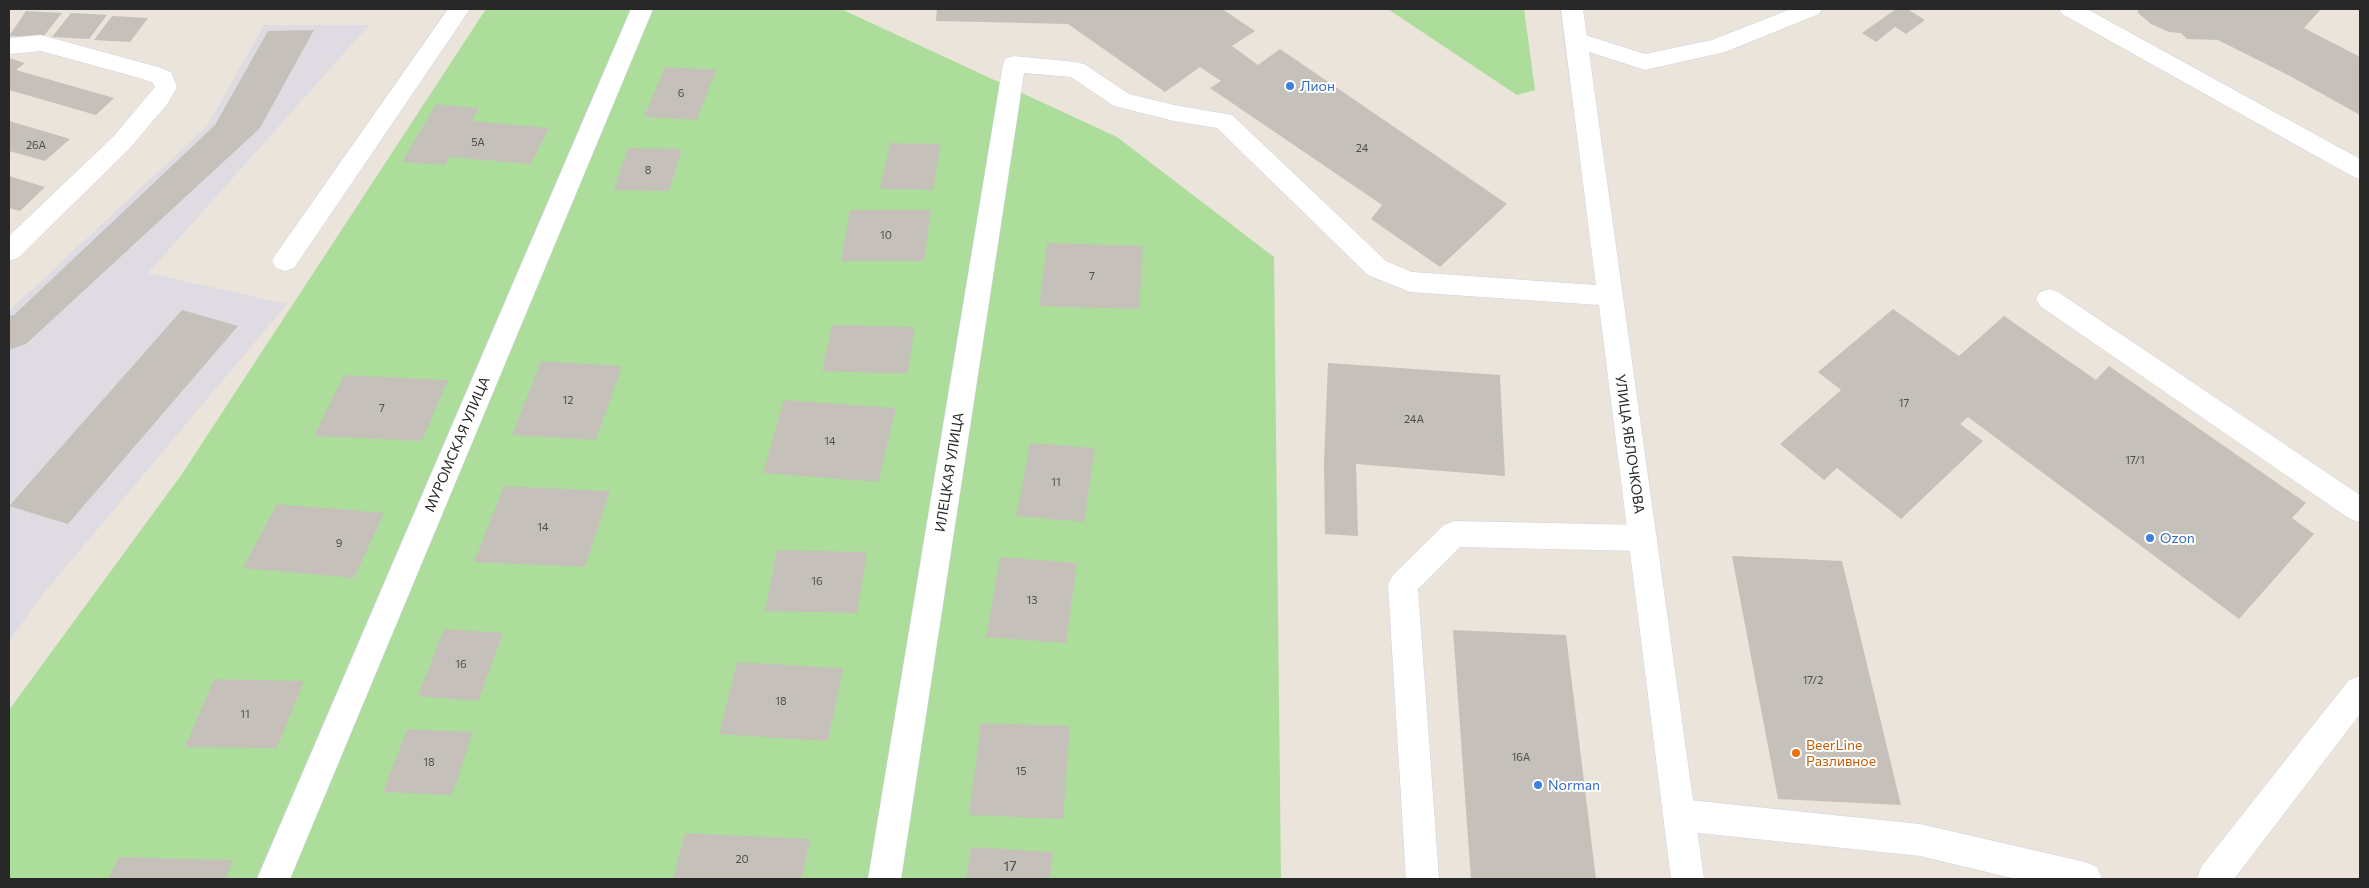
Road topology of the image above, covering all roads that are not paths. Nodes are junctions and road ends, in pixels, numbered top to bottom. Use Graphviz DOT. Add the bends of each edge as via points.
graph roads {
  1 [pos="459,9"];
  2 [pos="642,9"];
  3 [pos="1572,9"];
  4 [pos="1811,9"];
  5 [pos="2070,9"];
  6 [pos="1576,40"];
  7 [pos="9,46"];
  8 [pos="2360,170"];
  9 [pos="9,251"];
  10 [pos="285,262"];
  11 [pos="1610,296"];
  12 [pos="2049,299"];
  13 [pos="2360,510"];
  14 [pos="1643,538"];
  15 [pos="2360,690"];
  16 [pos="1680,815"];
  17 [pos="273,879"];
  18 [pos="884,879"];
  19 [pos="1422,879"];
  20 [pos="1688,879"];
  21 [pos="2085,879"];
  22 [pos="2213,879"];
  1 -- 10 [label="street"];
  2 -- 17 [label="street, МУРОМСКАЯ УЛИЦА"];
  3 -- 6 [label="street, УЛИЦА ЯБЛОЧКОВА"];
  4 -- 6 [label="street" via="1717,47 1646,62"];
  5 -- 8 [label="street"];
  6 -- 11 [label="street, УЛИЦА ЯБЛОЧКОВА"];
  7 -- 9 [label="street" via="41,44 150,73 163,78 166,87 122,142"];
  11 -- 14 [label="street, УЛИЦА ЯБЛОЧКОВА"];
  11 -- 18 [label="street, ИЛЕЦКАЯ УЛИЦА" via="1410,282 1376,268 1224,121 1122,100 1076,70 1014,64"];
  12 -- 13 [label="street"];
  14 -- 16 [label="street, УЛИЦА ЯБЛОЧКОВА"];
  14 -- 19 [label="street" via="1454,534 1403,584"];
  15 -- 22 [label="street"];
  16 -- 20 [label="street, УЛИЦА ЯБЛОЧКОВА"];
  16 -- 21 [label="street" via="1920,840"];
}
